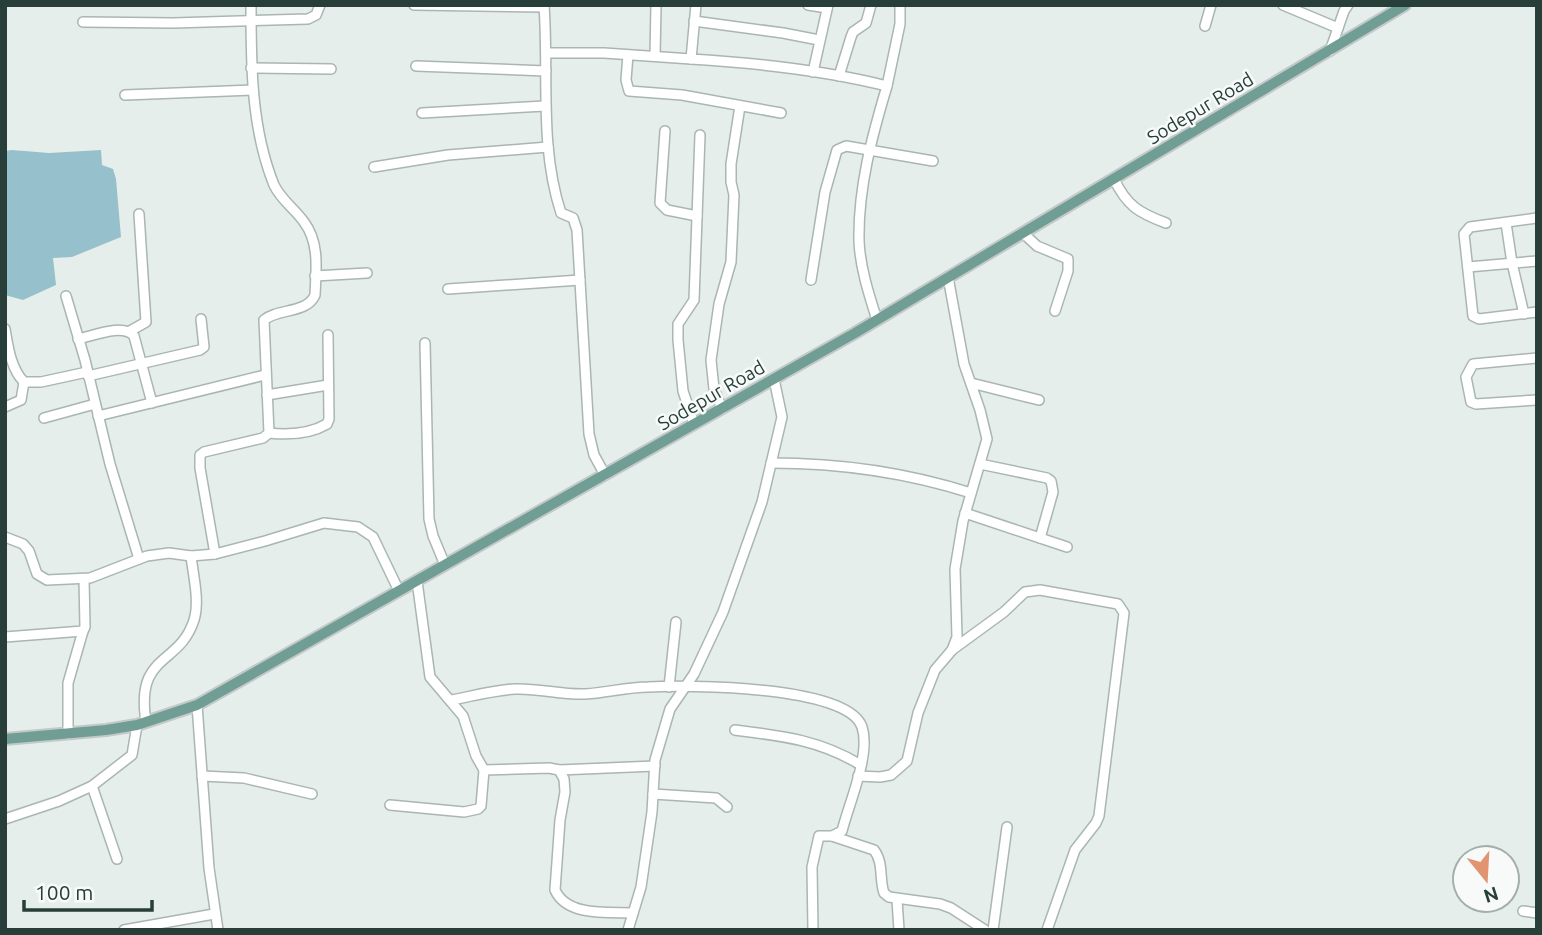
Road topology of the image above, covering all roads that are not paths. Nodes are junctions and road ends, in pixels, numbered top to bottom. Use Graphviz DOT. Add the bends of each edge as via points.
graph roads {
  1 [pos="251,5"];
  2 [pos="320,5"];
  3 [pos="414,5"];
  4 [pos="656,5"];
  5 [pos="695,5"];
  6 [pos="808,5"];
  7 [pos="870,5"];
  8 [pos="900,5"];
  9 [pos="1211,5"];
  10 [pos="1283,5"];
  11 [pos="1348,5"];
  12 [pos="1405,5"];
  13 [pos="544,6"];
  14 [pos="828,7"];
  15 [pos="251,20"];
  16 [pos="694,21"];
  17 [pos="83,22"];
  18 [pos="1205,26"];
  19 [pos="1338,28"];
  20 [pos="819,40"];
  21 [pos="1330,51"];
  22 [pos="546,52"];
  23 [pos="628,55"];
  24 [pos="655,57"];
  25 [pos="691,59"];
  26 [pos="416,66"];
  27 [pos="251,68"];
  28 [pos="331,69"];
  29 [pos="546,71"];
  30 [pos="813,72"];
  31 [pos="839,76"];
  32 [pos="887,86"];
  33 [pos="253,90"];
  34 [pos="125,95"];
  35 [pos="545,106"];
  36 [pos="740,106"];
  37 [pos="422,113"];
  38 [pos="781,113"];
  39 [pos="665,131"];
  40 [pos="700,135"];
  41 [pos="548,147"];
  42 [pos="869,150"];
  43 [pos="933,161"];
  44 [pos="374,167"];
  45 [pos="1114,179"];
  46 [pos="139,214"];
  47 [pos="696,216"];
  48 [pos="1537,218"];
  49 [pos="1166,223"];
  50 [pos="1507,223"];
  51 [pos="1023,233"];
  52 [pos="1537,261"];
  53 [pos="1512,263"];
  54 [pos="1468,267"];
  55 [pos="367,273"];
  56 [pos="315,276"];
  57 [pos="948,276"];
  58 [pos="580,280"];
  59 [pos="811,280"];
  60 [pos="448,289"];
  61 [pos="66,296"];
  62 [pos="1055,311"];
  63 [pos="1537,312"];
  64 [pos="1524,314"];
  65 [pos="201,319"];
  66 [pos="877,320"];
  67 [pos="5,329"];
  68 [pos="130,331"];
  69 [pos="328,335"];
  70 [pos="78,339"];
  71 [pos="425,342"];
  72 [pos="1537,358"];
  73 [pos="141,365"];
  74 [pos="88,374"];
  75 [pos="265,375"];
  76 [pos="774,379"];
  77 [pos="24,382"];
  78 [pos="971,383"];
  79 [pos="328,385"];
  80 [pos="267,395"];
  81 [pos="1039,400"];
  82 [pos="1537,400"];
  83 [pos="152,403"];
  84 [pos="95,404"];
  85 [pos="5,407"];
  86 [pos="722,409"];
  87 [pos="98,416"];
  88 [pos="44,418"];
  89 [pos="694,424"];
  90 [pos="269,433"];
  91 [pos="771,463"];
  92 [pos="980,464"];
  93 [pos="605,475"];
  94 [pos="971,493"];
  95 [pos="965,513"];
  96 [pos="5,537"];
  97 [pos="1040,538"];
  98 [pos="1067,547"];
  99 [pos="215,554"];
  100 [pos="191,556"];
  101 [pos="139,559"];
  102 [pos="445,565"];
  103 [pos="84,579"];
  104 [pos="417,581"];
  105 [pos="399,591"];
  106 [pos="676,622"];
  107 [pos="83,631"];
  108 [pos="5,637"];
  109 [pos="952,650"];
  110 [pos="669,687"];
  111 [pos="683,688"];
  112 [pos="452,700"];
  113 [pos="197,705"];
  114 [pos="141,723"];
  115 [pos="736,730"];
  116 [pos="68,734"];
  117 [pos="5,739"];
  118 [pos="861,765"];
  119 [pos="655,766"];
  120 [pos="484,770"];
  121 [pos="559,770"];
  122 [pos="202,776"];
  123 [pos="858,776"];
  124 [pos="92,786"];
  125 [pos="312,794"];
  126 [pos="653,794"];
  127 [pos="390,805"];
  128 [pos="727,807"];
  129 [pos="5,819"];
  130 [pos="1007,827"];
  131 [pos="832,836"];
  132 [pos="117,859"];
  133 [pos="897,900"];
  134 [pos="1523,911"];
  135 [pos="633,913"];
  136 [pos="1537,913"];
  137 [pos="214,914"];
  138 [pos="124,930"];
  139 [pos="218,930"];
  140 [pos="628,930"];
  141 [pos="813,930"];
  142 [pos="899,930"];
  143 [pos="985,930"];
  144 [pos="993,930"];
  145 [pos="1047,930"];
  1 -- 15 [label="street"];
  2 -- 15 [label="street" via="308,19"];
  3 -- 13 [label="street"];
  4 -- 24 [label="street"];
  5 -- 16 [label="street"];
  6 -- 14 [label="street"];
  7 -- 31 [label="street" via="866,23 853,32"];
  8 -- 32 [label="street"];
  9 -- 18 [label="street"];
  10 -- 19 [label="street"];
  11 -- 19 [label="street"];
  12 -- 21 [label="main road, Sodepur Road"];
  13 -- 22 [label="street"];
  14 -- 20 [label="street"];
  15 -- 17 [label="street"];
  15 -- 27 [label="street"];
  16 -- 20 [label="street"];
  16 -- 25 [label="street"];
  19 -- 21 [label="street"];
  20 -- 30 [label="street"];
  21 -- 45 [label="main road, Sodepur Road"];
  22 -- 23 [label="street"];
  22 -- 29 [label="street"];
  23 -- 24 [label="street"];
  23 -- 36 [label="street" via="629,91"];
  24 -- 25 [label="street"];
  25 -- 30 [label="street"];
  26 -- 29 [label="street"];
  27 -- 28 [label="street"];
  27 -- 33 [label="street"];
  29 -- 35 [label="street"];
  30 -- 31 [label="street"];
  31 -- 32 [label="street"];
  32 -- 42 [label="street"];
  33 -- 34 [label="street"];
  33 -- 56 [label="street" via="264,154 281,197 312,237"];
  35 -- 37 [label="street"];
  35 -- 41 [label="street"];
  36 -- 38 [label="street"];
  36 -- 86 [label="street" via="731,164 731,262 711,360"];
  39 -- 47 [label="street" via="660,203 667,210"];
  40 -- 47 [label="street"];
  41 -- 44 [label="street"];
  41 -- 58 [label="street" via="561,213 573,218 578,230"];
  42 -- 43 [label="street"];
  42 -- 59 [label="street" via="846,146 837,150 825,192"];
  42 -- 66 [label="street" via="859,241"];
  45 -- 49 [label="street" via="1123,198 1144,215"];
  45 -- 51 [label="main road, Sodepur Road"];
  46 -- 68 [label="street" via="146,322"];
  47 -- 89 [label="street" via="694,300 678,324 683,391"];
  48 -- 50 [label="street"];
  50 -- 53 [label="street"];
  50 -- 54 [label="street" via="1465,231"];
  51 -- 57 [label="main road, Sodepur Road"];
  51 -- 62 [label="street" via="1037,246 1068,259"];
  52 -- 53 [label="street"];
  53 -- 54 [label="street"];
  53 -- 64 [label="street"];
  54 -- 64 [label="street" via="1473,316"];
  55 -- 56 [label="street"];
  56 -- 75 [label="street" via="313,300 264,320"];
  57 -- 66 [label="main road, Sodepur Road"];
  57 -- 78 [label="street"];
  58 -- 60 [label="street"];
  58 -- 93 [label="street" via="589,434"];
  61 -- 70 [label="street"];
  63 -- 64 [label="street"];
  65 -- 73 [label="street" via="205,347"];
  66 -- 76 [label="main road, Sodepur Road"];
  67 -- 77 [label="street" via="11,357"];
  68 -- 70 [label="street"];
  68 -- 73 [label="street"];
  69 -- 79 [label="street"];
  70 -- 74 [label="street"];
  71 -- 102 [label="street" via="429,519"];
  72 -- 82 [label="street" via="1473,364 1466,377 1469,397 1476,404"];
  73 -- 74 [label="street"];
  73 -- 83 [label="street"];
  74 -- 77 [label="street"];
  74 -- 84 [label="street"];
  75 -- 80 [label="street"];
  75 -- 83 [label="street"];
  76 -- 86 [label="main road, Sodepur Road"];
  76 -- 91 [label="street" via="782,417"];
  77 -- 85 [label="street" via="21,400"];
  78 -- 81 [label="street"];
  78 -- 92 [label="street" via="987,439"];
  79 -- 80 [label="street"];
  79 -- 90 [label="street" via="327,424 304,432"];
  80 -- 90 [label="street"];
  83 -- 87 [label="street"];
  84 -- 87 [label="street"];
  84 -- 88 [label="street"];
  86 -- 89 [label="main road, Sodepur Road"];
  87 -- 101 [label="street"];
  89 -- 93 [label="main road, Sodepur Road"];
  90 -- 99 [label="street" via="200,455"];
  91 -- 94 [label="street" via="816,463 907,475"];
  91 -- 111 [label="street" via="738,573 694,674"];
  92 -- 94 [label="street"];
  92 -- 97 [label="street" via="1051,481 1053,492"];
  93 -- 102 [label="main road, Sodepur Road"];
  94 -- 95 [label="street"];
  95 -- 97 [label="street"];
  95 -- 109 [label="street" via="955,569 957,637"];
  96 -- 103 [label="street" via="23,544 42,578"];
  97 -- 98 [label="street"];
  99 -- 100 [label="street"];
  99 -- 105 [label="street" via="324,523 358,527 373,537"];
  100 -- 101 [label="street" via="169,553"];
  100 -- 114 [label="street" via="195,618 187,634 148,677"];
  101 -- 103 [label="street"];
  102 -- 104 [label="main road, Sodepur Road"];
  103 -- 107 [label="street"];
  104 -- 105 [label="main road, Sodepur Road"];
  104 -- 112 [label="street" via="430,677"];
  105 -- 113 [label="main road, Sodepur Road"];
  106 -- 110 [label="street"];
  107 -- 108 [label="street"];
  107 -- 116 [label="street" via="68,683"];
  109 -- 123 [label="street" via="935,670 918,713 907,761 891,775"];
  109 -- 145 [label="street" via="1024,592 1040,590 1118,604 1124,613 1099,816 1076,850"];
  110 -- 111 [label="street"];
  110 -- 112 [label="street" via="583,694 514,689"];
  111 -- 118 [label="street" via="747,688 813,697 851,713 862,724"];
  111 -- 119 [label="street" via="670,709"];
  112 -- 120 [label="street"];
  113 -- 114 [label="main road, Sodepur Road"];
  113 -- 122 [label="street"];
  114 -- 116 [label="main road, Sodepur Road"];
  114 -- 124 [label="street" via="132,755"];
  115 -- 118 [label="street" via="810,742"];
  116 -- 117 [label="main road, Sodepur Road"];
  118 -- 123 [label="street"];
  119 -- 121 [label="street"];
  119 -- 126 [label="street"];
  120 -- 121 [label="street"];
  120 -- 127 [label="street" via="481,806 474,811"];
  121 -- 135 [label="street" via="565,792 557,855 558,897 569,906"];
  122 -- 125 [label="street" via="244,778"];
  122 -- 137 [label="street"];
  123 -- 131 [label="street" via="842,831"];
  124 -- 129 [label="street"];
  124 -- 132 [label="street"];
  126 -- 128 [label="street" via="716,798"];
  126 -- 135 [label="street" via="641,887"];
  130 -- 144 [label="street"];
  131 -- 133 [label="street" via="874,850 884,893"];
  131 -- 141 [label="street" via="819,836 812,867"];
  133 -- 142 [label="street"];
  133 -- 143 [label="street" via="940,904"];
  134 -- 136 [label="street"];
  135 -- 140 [label="street"];
  137 -- 138 [label="street"];
  137 -- 139 [label="street"];
}
